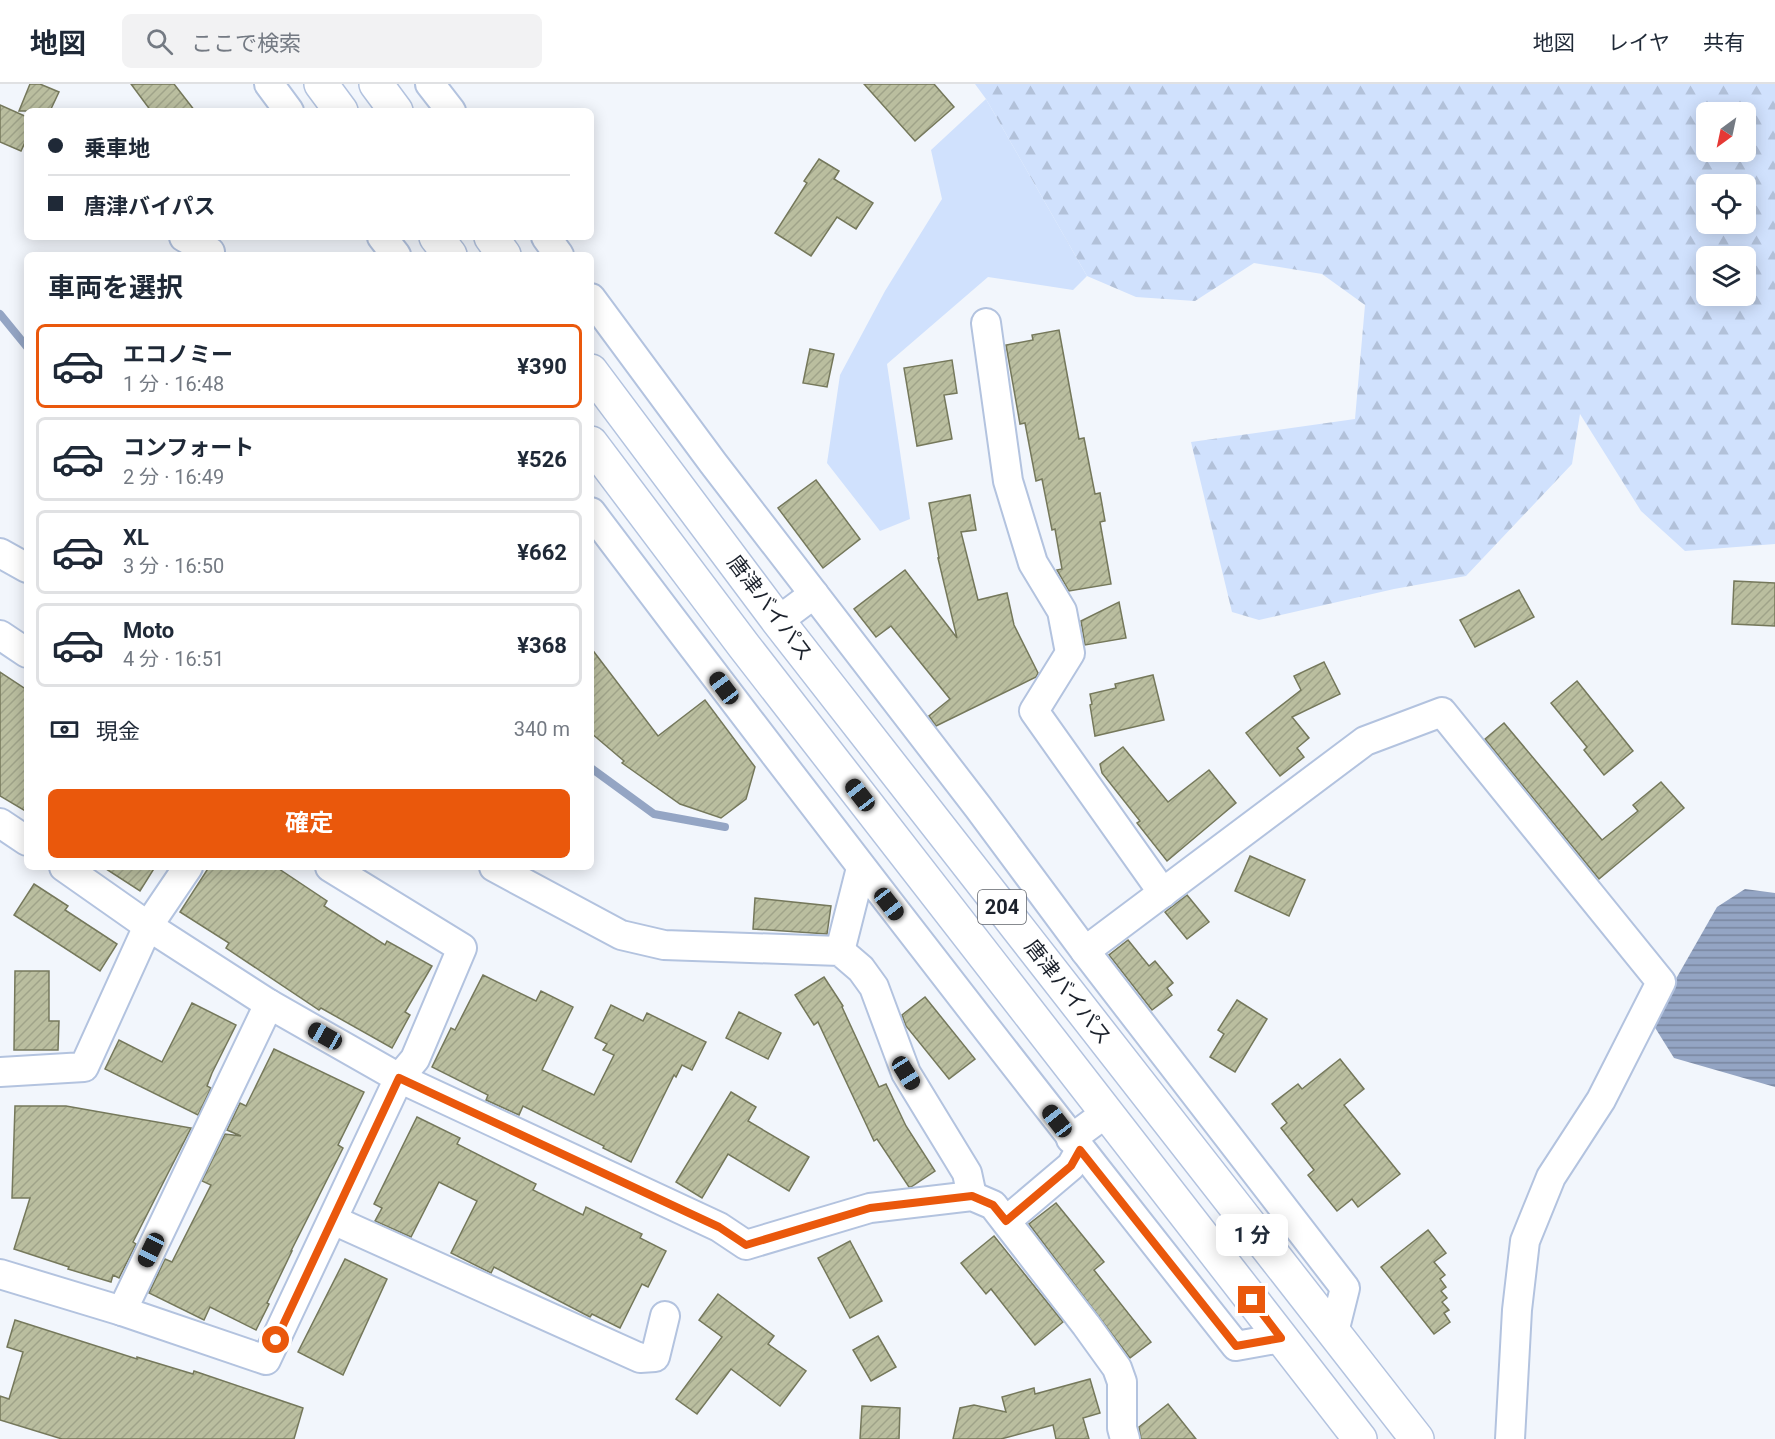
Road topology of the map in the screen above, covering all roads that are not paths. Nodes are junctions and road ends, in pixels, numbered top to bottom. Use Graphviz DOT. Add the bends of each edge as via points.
graph roads {
  1 [pos="269,84"];
  2 [pos="321,84"];
  3 [pos="376,84"];
  4 [pos="430,84"];
  5 [pos="287,108"];
  6 [pos="339,108"];
  7 [pos="394,108"];
  8 [pos="449,108"];
  9 [pos="193,240"];
  10 [pos="384,240"];
  11 [pos="438,240"];
  12 [pos="492,240"];
  13 [pos="216,248"];
  14 [pos="394,252"];
  15 [pos="448,252"];
  16 [pos="502,252"];
  17 [pos="594,302"];
  18 [pos="986,323"];
  19 [pos="594,375"];
  20 [pos="594,447"];
  21 [pos="594,517"];
  22 [pos="0,552"];
  23 [pos="24,566"];
  24 [pos="814,594"];
  25 [pos="778,621"];
  26 [pos="0,636"];
  27 [pos="744,646"];
  28 [pos="24,651"];
  29 [pos="711,670"];
  30 [pos="0,822"];
  31 [pos="24,839"];
  32 [pos="861,868"];
  33 [pos="68,870"];
  34 [pos="186,870"];
  35 [pos="335,870"];
  36 [pos="501,870"];
  37 [pos="1163,893"];
  38 [pos="148,926"];
  39 [pos="840,951"];
  40 [pos="1085,951"];
  41 [pos="1123,1001"];
  42 [pos="269,1004"];
  43 [pos="1093,1024"];
  44 [pos="0,1072"];
  45 [pos="399,1078"];
  46 [pos="1106,1113"];
  47 [pos="1076,1145"];
  48 [pos="972,1196"];
  49 [pos="333,1220"];
  50 [pos="1006,1221"];
  51 [pos="0,1274"];
  52 [pos="122,1311"];
  53 [pos="664,1316"];
  54 [pos="1334,1332"];
  55 [pos="1281,1338"];
  56 [pos="1125,1439"];
  57 [pos="1360,1439"];
  58 [pos="1417,1439"];
  59 [pos="1510,1439"];
  1 -- 5 [label="street"];
  2 -- 6 [label="highway"];
  3 -- 7 [label="highway"];
  4 -- 8 [label="street"];
  9 -- 13 [label="street"];
  10 -- 14 [label="street"];
  11 -- 15 [label="highway"];
  12 -- 16 [label="highway"];
  17 -- 24 [label="street"];
  18 -- 37 [label="street" via="1008,481 1033,563 1062,611 1070,653 1035,711"];
  19 -- 25 [label="highway, 唐津バイパス / 204"];
  20 -- 27 [label="highway, 唐津バイパス / 204"];
  21 -- 29 [label="street"];
  22 -- 23 [label="street"];
  24 -- 25 [label="street"];
  24 -- 40 [label="street"];
  25 -- 43 [label="highway, 唐津バイパス / 204"];
  26 -- 28 [label="street"];
  27 -- 29 [label="street"];
  27 -- 46 [label="highway, 唐津バイパス / 204"];
  29 -- 32 [label="street"];
  30 -- 31 [label="street"];
  32 -- 39 [label="street"];
  32 -- 47 [label="street"];
  33 -- 38 [label="street"];
  34 -- 38 [label="street"];
  35 -- 45 [label="street" via="462,948 415,1059"];
  36 -- 39 [label="street" via="621,935 664,945"];
  37 -- 40 [label="street"];
  37 -- 59 [label="street" via="1365,741 1442,712 1661,982 1600,1100 1551,1177 1525,1241"];
  38 -- 42 [label="street"];
  38 -- 44 [label="street" via="84,1067"];
  39 -- 48 [label="street" via="874,987 906,1073 967,1173"];
  40 -- 41 [label="street"];
  41 -- 43 [label="street"];
  41 -- 54 [label="street" via="1345,1288"];
  42 -- 45 [label="street"];
  42 -- 52 [label="street"];
  43 -- 54 [label="highway, 唐津バイパス / 204"];
  45 -- 48 [label="street" via="719,1227 746,1245 870,1208"];
  45 -- 49 [label="street"];
  46 -- 47 [label="street"];
  46 -- 55 [label="highway, 唐津バイパス / 204"];
  47 -- 50 [label="street" via="1071,1166"];
  47 -- 55 [label="street" via="1236,1346"];
  48 -- 50 [label="street" via="993,1205"];
  49 -- 52 [label="street" via="266,1360"];
  49 -- 53 [label="street" via="640,1358 654,1357"];
  50 -- 56 [label="street" via="1117,1368 1122,1382"];
  51 -- 52 [label="street"];
  54 -- 58 [label="highway, 唐津バイパス / 204"];
  55 -- 57 [label="highway, 唐津バイパス / 204"];
}
